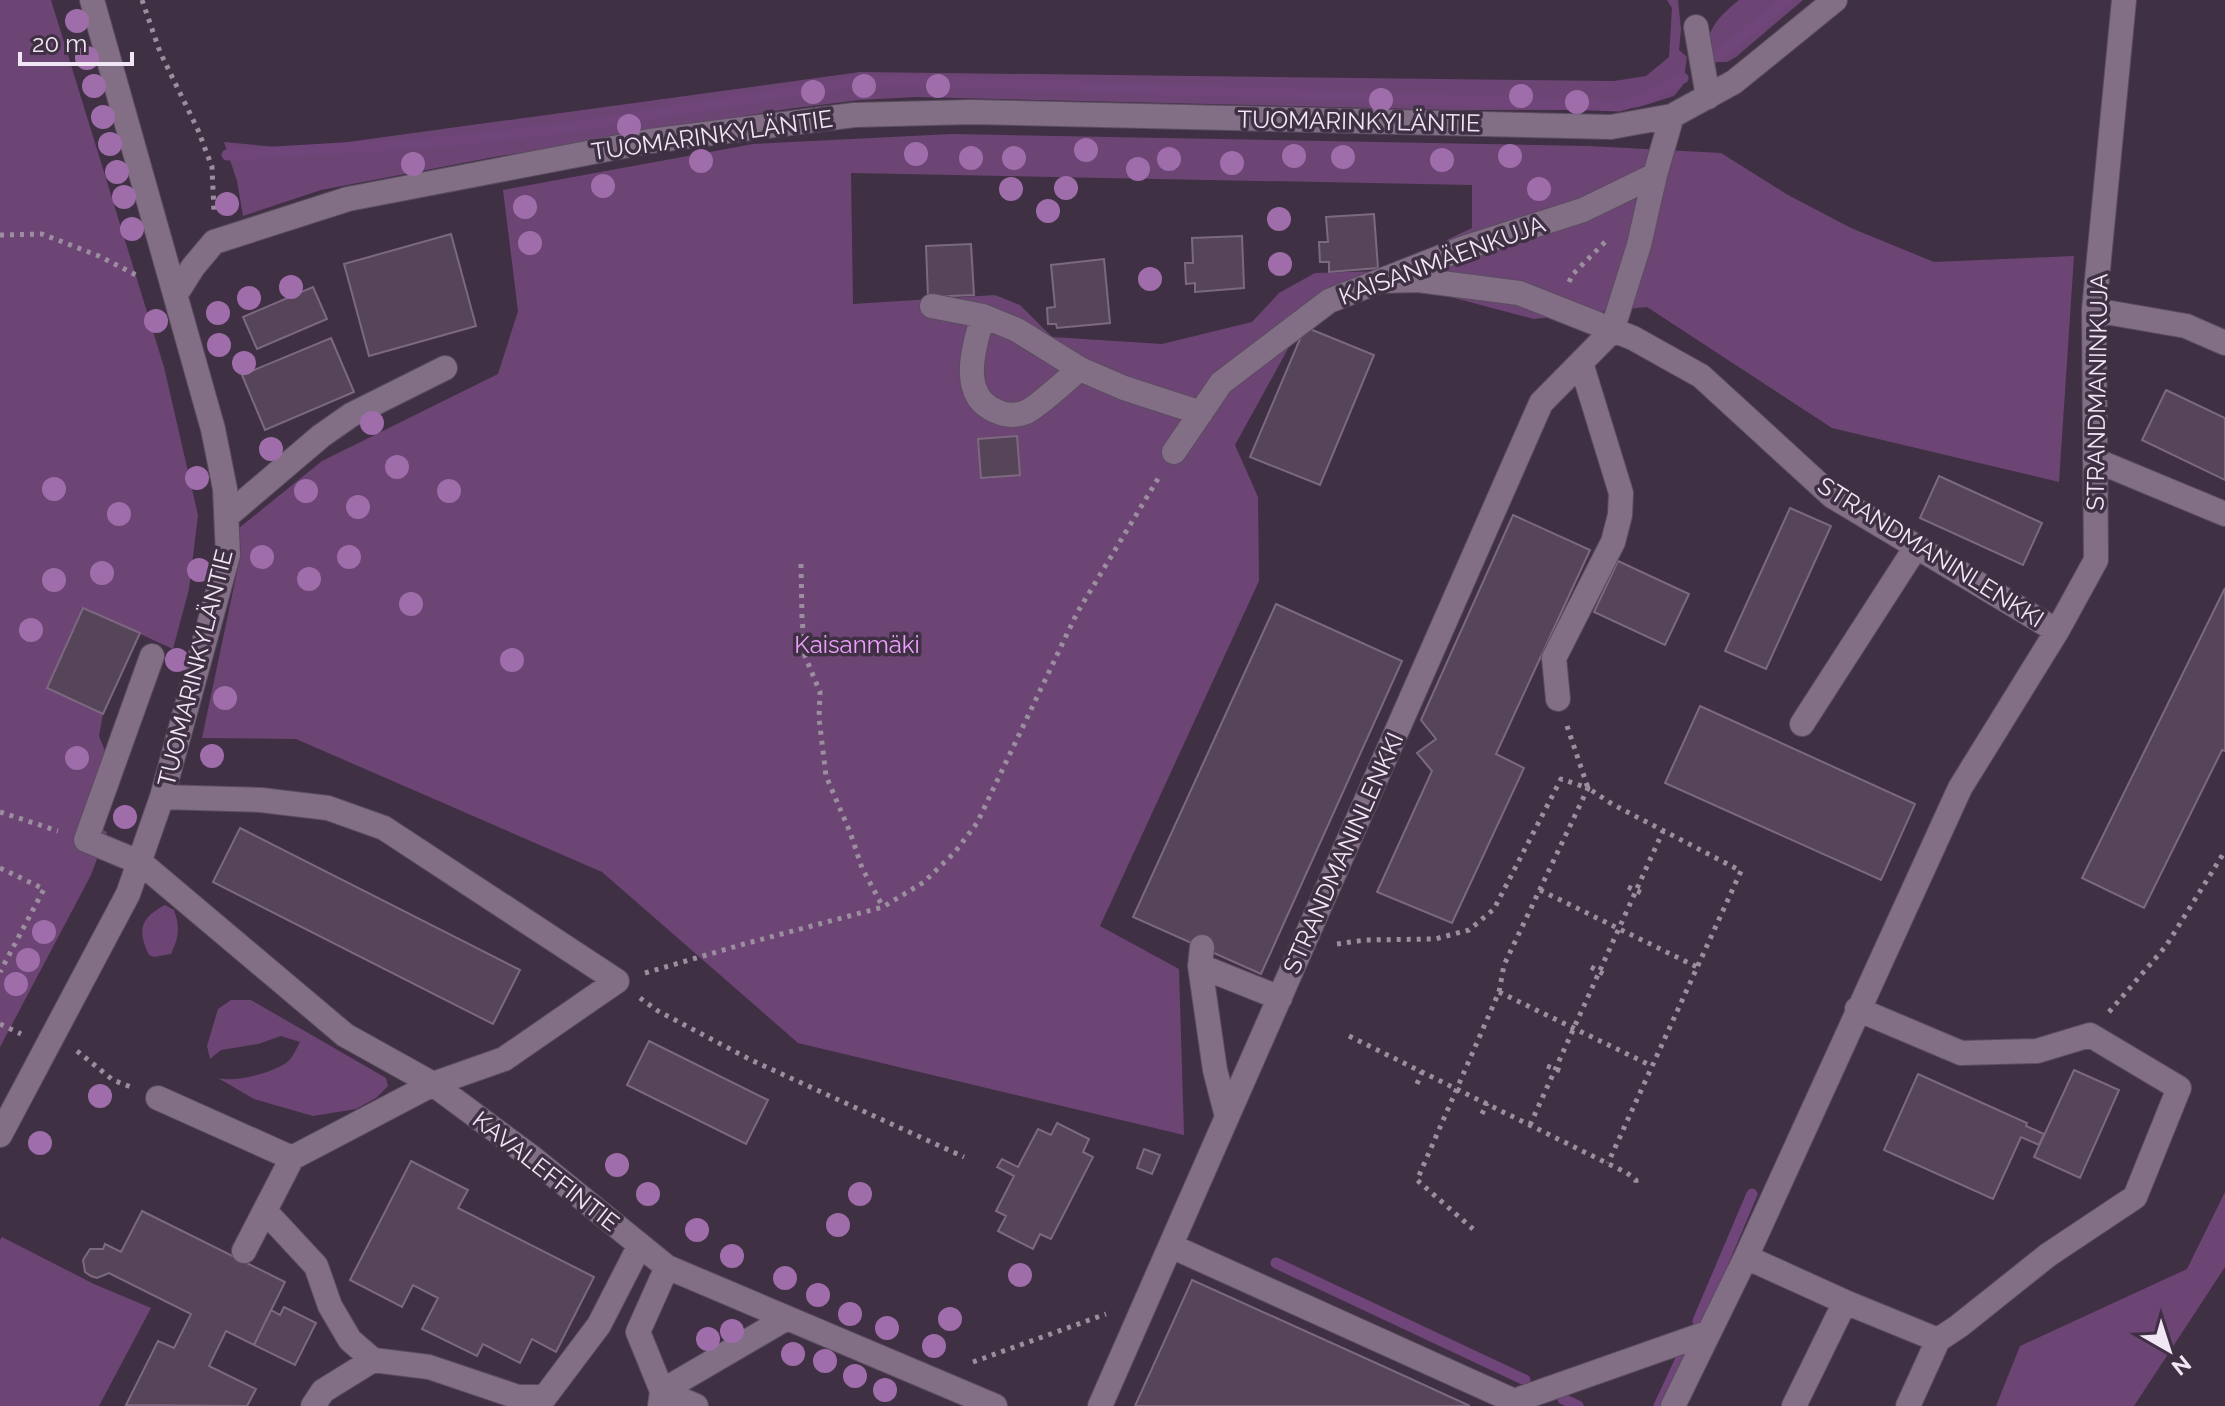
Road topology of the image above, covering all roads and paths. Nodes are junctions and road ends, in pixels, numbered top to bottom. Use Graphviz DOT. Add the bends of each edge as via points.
graph roads {
  1 [pos="92,0"];
  2 [pos="142,0"];
  3 [pos="1835,0"];
  4 [pos="2124,0"];
  5 [pos="1696,27"];
  6 [pos="1708,97"];
  7 [pos="1672,116"];
  8 [pos="1655,175"];
  9 [pos="0,235"];
  10 [pos="214,242"];
  11 [pos="1380,281"];
  12 [pos="176,294"];
  13 [pos="932,306"];
  14 [pos="2094,310"];
  15 [pos="983,316"];
  16 [pos="1612,331"];
  17 [pos="2225,343"];
  18 [pos="1581,363"];
  19 [pos="445,368"];
  20 [pos="1080,369"];
  21 [pos="1201,413"];
  22 [pos="1174,452"];
  23 [pos="2095,460"];
  24 [pos="2225,514"];
  25 [pos="227,516"];
  26 [pos="1916,547"];
  27 [pos="801,564"];
  28 [pos="2057,631"];
  29 [pos="152,656"];
  30 [pos="1558,699"];
  31 [pos="1802,724"];
  32 [pos="1588,788"];
  33 [pos="162,797"];
  34 [pos="0,812"];
  35 [pos="1663,831"];
  36 [pos="86,840"];
  37 [pos="2225,851"];
  38 [pos="141,863"];
  39 [pos="0,868"];
  40 [pos="1628,887"];
  41 [pos="1540,890"];
  42 [pos="1636,890"];
  43 [pos="1644,894"];
  44 [pos="883,907"];
  45 [pos="1716,926"];
  46 [pos="1619,929"];
  47 [pos="1723,929"];
  48 [pos="1301,949"];
  49 [pos="1591,967"];
  50 [pos="1697,967"];
  51 [pos="0,972"];
  52 [pos="1599,972"];
  53 [pos="1607,976"];
  54 [pos="617,981"];
  55 [pos="1499,992"];
  56 [pos="1280,998"];
  57 [pos="1857,1009"];
  58 [pos="1677,1012"];
  59 [pos="1685,1016"];
  60 [pos="1574,1028"];
  61 [pos="54,1033"];
  62 [pos="2090,1035"];
  63 [pos="1349,1036"];
  64 [pos="1547,1066"];
  65 [pos="1652,1066"];
  66 [pos="1555,1069"];
  67 [pos="1422,1072"];
  68 [pos="1564,1072"];
  69 [pos="433,1084"];
  70 [pos="1417,1084"];
  71 [pos="1457,1089"];
  72 [pos="158,1098"];
  73 [pos="1487,1103"];
  74 [pos="1633,1107"];
  75 [pos="1642,1111"];
  76 [pos="1482,1114"];
  77 [pos="1227,1117"];
  78 [pos="1530,1125"];
  79 [pos="1543,1131"];
  80 [pos="0,1135"];
  81 [pos="1540,1142"];
  82 [pos="964,1157"];
  83 [pos="292,1158"];
  84 [pos="1600,1159"];
  85 [pos="1608,1163"];
  86 [pos="1595,1168"];
  87 [pos="1636,1187"];
  88 [pos="265,1211"];
  89 [pos="1473,1229"];
  90 [pos="640,1245"];
  91 [pos="1171,1246"];
  92 [pos="244,1251"];
  93 [pos="1746,1257"];
  94 [pos="667,1267"];
  95 [pos="1147,1299"];
  96 [pos="1845,1302"];
  97 [pos="787,1318"];
  98 [pos="1707,1333"];
  99 [pos="1938,1340"];
  100 [pos="373,1360"];
  101 [pos="931,1379"];
  102 [pos="661,1398"];
  103 [pos="541,1401"];
  104 [pos="313,1406"];
  105 [pos="696,1406"];
  106 [pos="995,1406"];
  107 [pos="1100,1406"];
  108 [pos="1673,1406"];
  109 [pos="1794,1406"];
  110 [pos="1908,1406"];
  1 -- 12 [label="street, TUOMARINKYLÄNTIE"];
  2 -- 10 [label="path" via="212,167"];
  3 -- 6 [label="street, TUOMARINKYLÄNTIE"];
  4 -- 14 [label="street, STRANDMANINKUJA"];
  5 -- 6 [label="street"];
  6 -- 7 [label="street, TUOMARINKYLÄNTIE"];
  7 -- 8 [label="street"];
  7 -- 10 [label="street, TUOMARINKYLÄNTIE" via="1611,127 988,112 854,115 650,141 363,196"];
  8 -- 11 [label="street, KAISANMÄENKUJA" via="1583,210"];
  8 -- 16 [label="street"];
  9 -- 12 [label="path" via="42,234"];
  10 -- 12 [label="street"];
  11 -- 16 [label="street" via="1418,280 1519,293"];
  11 -- 21 [label="street, KAISANMÄENKUJA" via="1329,301 1221,383"];
  12 -- 25 [label="street, TUOMARINKYLÄNTIE" via="213,429"];
  13 -- 15 [label="street"];
  14 -- 17 [label="street" via="2186,326"];
  14 -- 23 [label="street, STRANDMANINKUJA"];
  15 -- 20 [label="street" via="1017,330"];
  15 -- 20 [label="street" via="972,377 978,397 992,410 1008,416 1028,412"];
  16 -- 18 [label="street, STRANDMANINLENKKI"];
  16 -- 26 [label="street, STRANDMANINLENKKI" via="1701,376 1832,496"];
  18 -- 30 [label="street" via="1621,493 1620,515 1613,542 1554,658"];
  18 -- 48 [label="street, STRANDMANINLENKKI" via="1541,403"];
  19 -- 25 [label="street" via="351,415"];
  20 -- 21 [label="street"];
  21 -- 22 [label="street, KAISANMÄENKUJA"];
  22 -- 44 [label="path" via="1077,613 977,823 924,882"];
  23 -- 24 [label="street"];
  23 -- 28 [label="street, STRANDMANINKUJA" via="2096,560"];
  25 -- 33 [label="street, TUOMARINKYLÄNTIE" via="228,555"];
  26 -- 28 [label="street, STRANDMANINLENKKI"];
  26 -- 31 [label="street"];
  27 -- 44 [label="path" via="805,656 820,692 826,776"];
  28 -- 57 [label="street, STRANDMANINLENKKI" via="1960,788"];
  29 -- 36 [label="street"];
  30 -- 32 [label="path"];
  32 -- 35 [label="path"];
  32 -- 41 [label="path"];
  32 -- 48 [label="path" via="1561,779 1494,909 1469,930 1435,939 1365,940"];
  33 -- 38 [label="street, TUOMARINKYLÄNTIE"];
  33 -- 54 [label="street" via="328,808 384,828"];
  34 -- 36 [label="path"];
  35 -- 42 [label="path"];
  35 -- 45 [label="path" via="1741,871"];
  36 -- 38 [label="street, KAVALEFFINTIE"];
  37 -- 62 [label="path" via="2166,946"];
  38 -- 61 [label="street, TUOMARINKYLÄNTIE"];
  38 -- 69 [label="street, KAVALEFFINTIE" via="345,1035"];
  39 -- 51 [label="path" via="44,889"];
  40 -- 42 [label="path"];
  41 -- 46 [label="path"];
  41 -- 55 [label="path" via="1504,965"];
  42 -- 43 [label="path"];
  42 -- 46 [label="path"];
  44 -- 54 [label="path"];
  45 -- 47 [label="path"];
  45 -- 50 [label="path"];
  46 -- 50 [label="path"];
  46 -- 52 [label="path"];
  48 -- 56 [label="street, STRANDMANINLENKKI"];
  49 -- 52 [label="path"];
  50 -- 58 [label="path"];
  52 -- 53 [label="path"];
  52 -- 60 [label="path"];
  54 -- 69 [label="street" via="504,1059"];
  54 -- 82 [label="path" via="658,1011 751,1060"];
  55 -- 60 [label="path"];
  55 -- 71 [label="path"];
  56 -- 77 [label="street, STRANDMANINLENKKI"];
  56 -- 77 [label="street" via="1201,957 1215,1070"];
  57 -- 62 [label="street" via="1961,1053 2037,1051"];
  57 -- 93 [label="street, STRANDMANINLENKKI"];
  58 -- 59 [label="path"];
  58 -- 65 [label="path"];
  60 -- 65 [label="path"];
  60 -- 66 [label="path"];
  61 -- 72 [label="path" via="113,1080"];
  61 -- 80 [label="street, TUOMARINKYLÄNTIE"];
  62 -- 99 [label="street" via="2179,1088 2135,1197 2048,1255"];
  63 -- 67 [label="path"];
  64 -- 66 [label="path"];
  65 -- 74 [label="path"];
  66 -- 68 [label="path"];
  66 -- 78 [label="path"];
  67 -- 70 [label="path"];
  67 -- 71 [label="path"];
  69 -- 83 [label="street"];
  69 -- 90 [label="street, KAVALEFFINTIE"];
  71 -- 73 [label="path"];
  71 -- 89 [label="path" via="1417,1180"];
  72 -- 83 [label="street"];
  73 -- 76 [label="path"];
  73 -- 78 [label="path"];
  74 -- 75 [label="path"];
  74 -- 85 [label="path"];
  77 -- 91 [label="street, STRANDMANINLENKKI"];
  78 -- 79 [label="path"];
  79 -- 81 [label="path"];
  79 -- 84 [label="path"];
  83 -- 88 [label="street"];
  84 -- 85 [label="path"];
  84 -- 86 [label="path"];
  85 -- 87 [label="path" via="1634,1177"];
  88 -- 92 [label="street"];
  88 -- 100 [label="street" via="316,1266 350,1340"];
  90 -- 94 [label="street, KAVALEFFINTIE"];
  90 -- 103 [label="street" via="599,1325"];
  91 -- 95 [label="street, STRANDMANINLENKKI"];
  91 -- 98 [label="street" via="1514,1401"];
  93 -- 96 [label="street"];
  93 -- 98 [label="street, STRANDMANINLENKKI"];
  94 -- 97 [label="street, KAVALEFFINTIE"];
  94 -- 102 [label="street" via="638,1332"];
  95 -- 101 [label="path"];
  95 -- 107 [label="street, STRANDMANINLENKKI"];
  96 -- 99 [label="street"];
  96 -- 109 [label="street"];
  97 -- 101 [label="street, KAVALEFFINTIE"];
  97 -- 102 [label="street"];
  98 -- 108 [label="street, STRANDMANINLENKKI"];
  99 -- 110 [label="street"];
  100 -- 103 [label="street" via="429,1367"];
  100 -- 104 [label="street" via="323,1391"];
  101 -- 106 [label="street, KAVALEFFINTIE"];
  102 -- 105 [label="street"];
}
